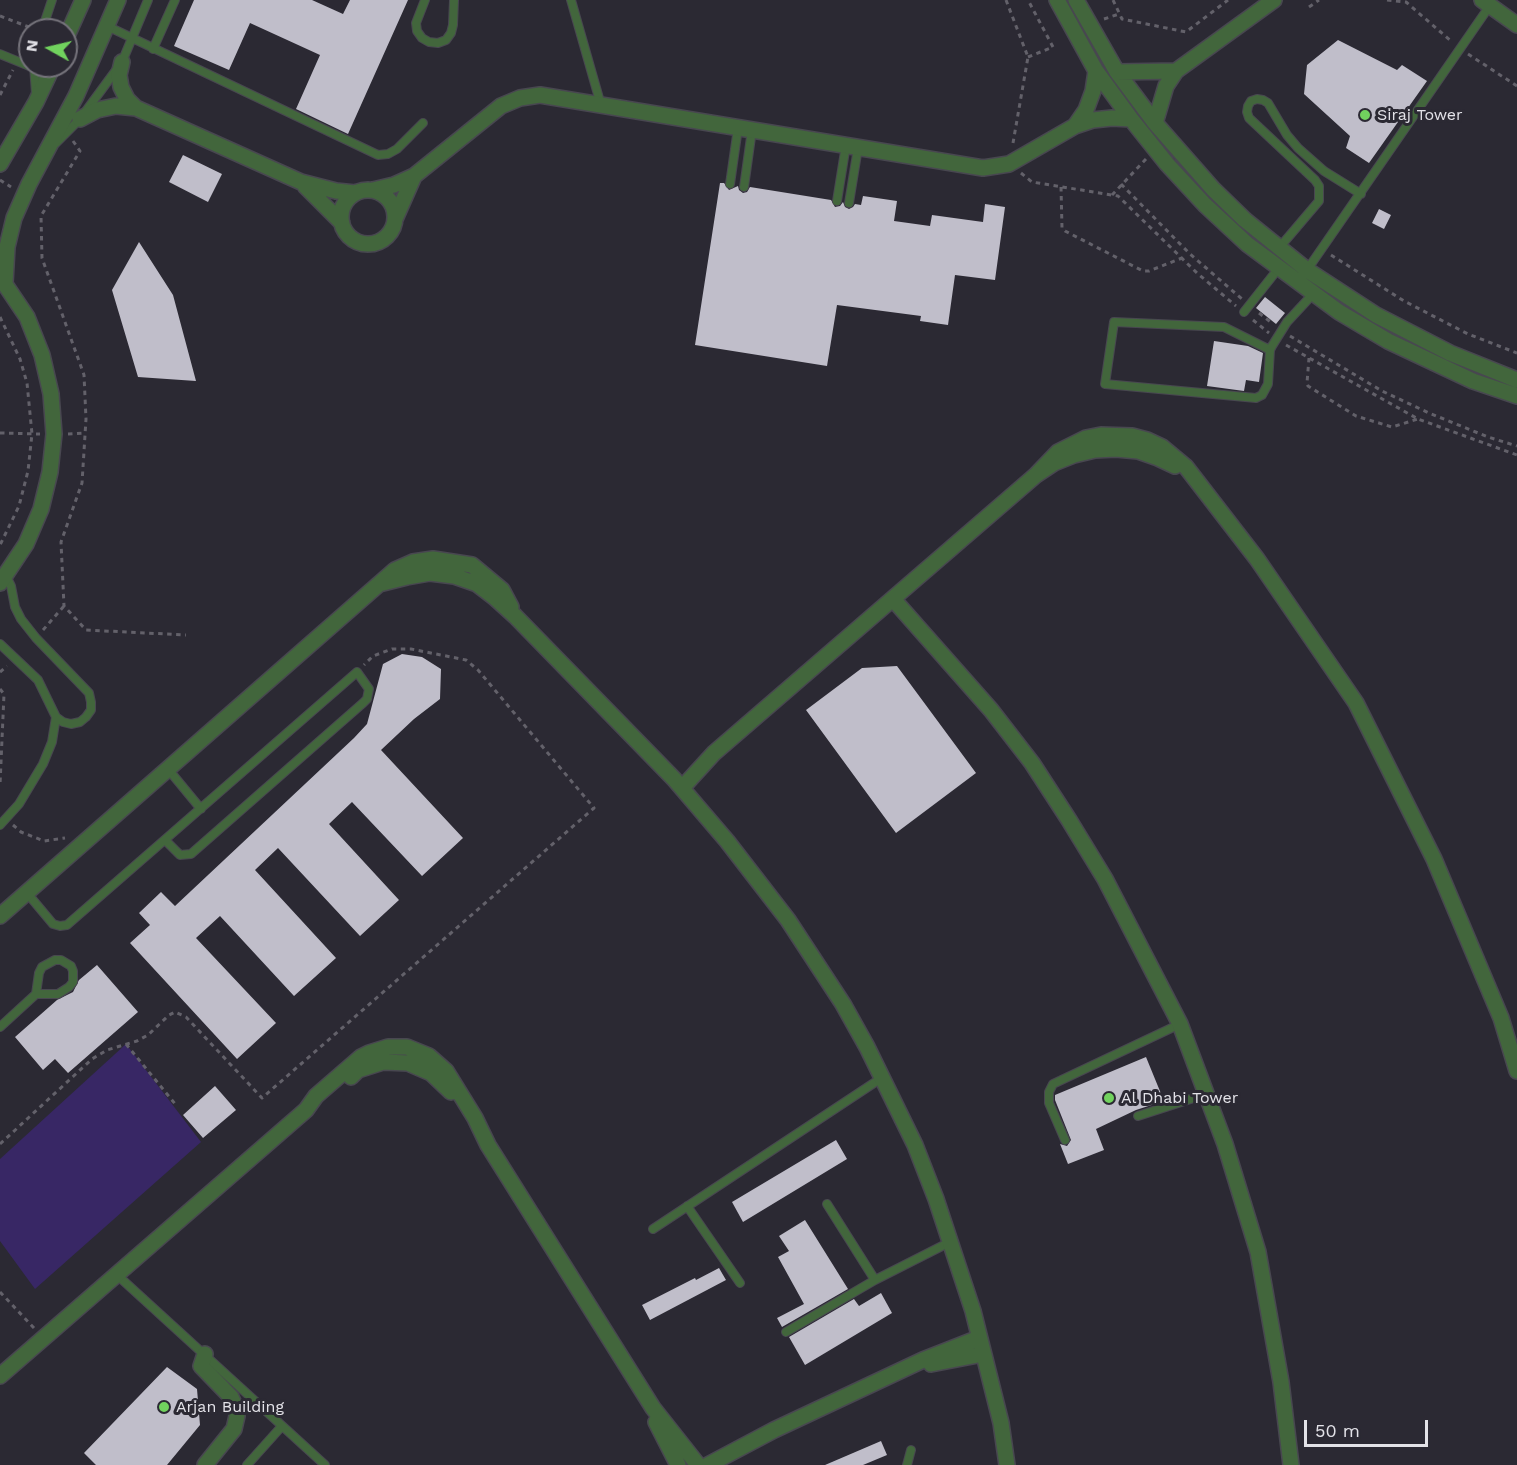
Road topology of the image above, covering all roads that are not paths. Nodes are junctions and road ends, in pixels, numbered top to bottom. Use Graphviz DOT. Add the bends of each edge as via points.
graph roads {
  1 [pos="52,0"];
  2 [pos="83,0"];
  3 [pos="118,0"];
  4 [pos="148,0"];
  5 [pos="175,0"];
  6 [pos="425,0"];
  7 [pos="454,0"];
  8 [pos="571,0"];
  9 [pos="1057,0"];
  10 [pos="1076,0"];
  11 [pos="1274,0"];
  12 [pos="1488,2"];
  13 [pos="46,18"];
  14 [pos="75,18"];
  15 [pos="1517,25"];
  16 [pos="107,26"];
  17 [pos="132,39"];
  18 [pos="153,49"];
  19 [pos="0,54"];
  20 [pos="18,61"];
  21 [pos="122,62"];
  22 [pos="1096,71"];
  23 [pos="1176,71"];
  24 [pos="1117,72"];
  25 [pos="35,78"];
  26 [pos="47,78"];
  27 [pos="36,102"];
  28 [pos="601,105"];
  29 [pos="136,108"];
  30 [pos="80,119"];
  31 [pos="1131,119"];
  32 [pos="423,123"];
  33 [pos="1155,123"];
  34 [pos="1074,126"];
  35 [pos="745,129"];
  36 [pos="852,146"];
  37 [pos="45,154"];
  38 [pos="0,164"];
  39 [pos="414,176"];
  40 [pos="301,182"];
  41 [pos="730,184"];
  42 [pos="744,186"];
  43 [pos="373,190"];
  44 [pos="355,194"];
  45 [pos="1360,194"];
  46 [pos="837,201"];
  47 [pos="849,203"];
  48 [pos="395,219"];
  49 [pos="342,223"];
  50 [pos="1279,249"];
  51 [pos="1278,269"];
  52 [pos="1307,270"];
  53 [pos="2,280"];
  54 [pos="1313,294"];
  55 [pos="1247,309"];
  56 [pos="1270,351"];
  57 [pos="1517,380"];
  58 [pos="1517,396"];
  59 [pos="3,579"];
  60 [pos="893,599"];
  61 [pos="0,644"];
  62 [pos="56,717"];
  63 [pos="168,769"];
  64 [pos="678,783"];
  65 [pos="201,809"];
  66 [pos="3,822"];
  67 [pos="165,840"];
  68 [pos="27,893"];
  69 [pos="0,916"];
  70 [pos="36,994"];
  71 [pos="1180,1024"];
  72 [pos="0,1027"];
  73 [pos="1517,1071"];
  74 [pos="883,1077"];
  75 [pos="1206,1094"];
  76 [pos="1138,1116"];
  77 [pos="1065,1140"];
  78 [pos="827,1204"];
  79 [pos="687,1206"];
  80 [pos="653,1229"];
  81 [pos="951,1241"];
  82 [pos="116,1274"];
  83 [pos="874,1280"];
  84 [pos="740,1283"];
  85 [pos="786,1332"];
  86 [pos="979,1338"];
  87 [pos="205,1354"];
  88 [pos="983,1354"];
  89 [pos="916,1364"];
  90 [pos="0,1376"];
  91 [pos="653,1408"];
  92 [pos="282,1426"];
  93 [pos="911,1450"];
  94 [pos="205,1465"];
  95 [pos="247,1465"];
  96 [pos="326,1465"];
  97 [pos="678,1465"];
  98 [pos="698,1465"];
  99 [pos="708,1465"];
  100 [pos="907,1465"];
  101 [pos="1007,1465"];
  102 [pos="1291,1465"];
  1 -- 13 [label="lane"];
  2 -- 14 [label="street"];
  3 -- 16 [label="street"];
  4 -- 17 [label="lane"];
  5 -- 18 [label="lane"];
  6 -- 7 [label="lane" via="417,31 429,42 438,43 451,33"];
  8 -- 28 [label="lane"];
  9 -- 22 [label="street"];
  10 -- 24 [label="street"];
  11 -- 23 [label="street"];
  12 -- 15 [label="street"];
  12 -- 45 [label="lane"];
  16 -- 17 [label="lane"];
  16 -- 37 [label="street"];
  17 -- 18 [label="lane"];
  17 -- 21 [label="lane"];
  18 -- 32 [label="lane" via="378,155 397,149"];
  19 -- 20 [label="lane"];
  21 -- 29 [label="street" via="121,87"];
  21 -- 30 [label="lane"];
  22 -- 31 [label="street"];
  22 -- 34 [label="street" via="1094,91"];
  23 -- 24 [label="street"];
  23 -- 33 [label="street" via="1166,87"];
  24 -- 33 [label="street"];
  25 -- 27 [label="lane"];
  26 -- 27 [label="street"];
  27 -- 38 [label="street"];
  28 -- 35 [label="street"];
  28 -- 39 [label="street" via="540,95 520,98 501,106"];
  29 -- 30 [label="street" via="116,106"];
  29 -- 40 [label="street"];
  30 -- 37 [label="lane"];
  31 -- 34 [label="street" via="1093,120"];
  31 -- 51 [label="street" via="1205,206"];
  33 -- 50 [label="street" via="1213,189"];
  34 -- 36 [label="street" via="1009,164 983,168"];
  35 -- 36 [label="street"];
  35 -- 41 [label="lane"];
  35 -- 42 [label="lane"];
  36 -- 46 [label="lane"];
  36 -- 47 [label="lane"];
  37 -- 53 [label="street" via="14,218"];
  39 -- 43 [label="street"];
  39 -- 48 [label="street"];
  40 -- 44 [label="street"];
  40 -- 49 [label="street"];
  43 -- 44 [label="street"];
  43 -- 48 [label="street" via="392,204"];
  44 -- 49 [label="street" via="344,206"];
  45 -- 50 [label="lane" via="1298,148 1268,103 1251,101 1249,118 1315,180 1321,194 1314,209"];
  45 -- 52 [label="lane"];
  48 -- 49 [label="street" via="388,234 374,243 350,237"];
  50 -- 52 [label="street"];
  51 -- 54 [label="street"];
  51 -- 55 [label="lane"];
  52 -- 57 [label="street" via="1376,315"];
  53 -- 59 [label="street" via="27,317 42,354 54,434 41,509 26,544"];
  54 -- 56 [label="lane" via="1287,322"];
  54 -- 58 [label="street" via="1388,341 1473,381"];
  56 -- 56 [label="lane" via="1268,384 1256,398 1105,384 1114,322 1224,327"];
  59 -- 62 [label="lane" via="11,586 21,619 89,693 91,710 80,722 71,724"];
  60 -- 64 [label="street"];
  60 -- 71 [label="street" via="1032,763 1104,879"];
  60 -- 73 [label="street" via="1054,463 1095,450 1116,449 1138,451 1178,467 1195,480 1257,559 1356,703 1434,859 1501,1018"];
  61 -- 62 [label="lane" via="38,681"];
  62 -- 66 [label="lane" via="44,764 26,795"];
  63 -- 64 [label="street" via="380,584 430,573 477,584 515,616"];
  63 -- 65 [label="lane"];
  63 -- 68 [label="street"];
  64 -- 74 [label="street" via="788,920 843,1004"];
  65 -- 67 [label="lane"];
  65 -- 67 [label="lane" via="357,672 369,695 337,727 191,854 180,855"];
  67 -- 68 [label="lane" via="67,926 53,924"];
  68 -- 69 [label="street"];
  70 -- 70 [label="lane" via="39,974 47,963 61,960 70,966 74,976 69,987 58,994"];
  70 -- 72 [label="lane"];
  71 -- 75 [label="street"];
  71 -- 77 [label="lane" via="1053,1084 1049,1103"];
  74 -- 79 [label="lane"];
  74 -- 81 [label="street" via="915,1144"];
  75 -- 76 [label="lane"];
  75 -- 102 [label="street" via="1258,1252"];
  78 -- 83 [label="lane"];
  79 -- 80 [label="lane"];
  79 -- 84 [label="lane"];
  81 -- 83 [label="lane"];
  81 -- 86 [label="street"];
  82 -- 87 [label="lane"];
  82 -- 90 [label="street"];
  82 -- 91 [label="street" via="358,1070 382,1062 408,1063 420,1067 450,1090"];
  83 -- 85 [label="lane"];
  86 -- 88 [label="street"];
  86 -- 89 [label="street"];
  87 -- 92 [label="lane"];
  87 -- 94 [label="street" via="201,1366 231,1397 237,1416 234,1429"];
  88 -- 89 [label="street"];
  88 -- 101 [label="street" via="1001,1423"];
  89 -- 99 [label="street"];
  91 -- 97 [label="street"];
  91 -- 98 [label="street"];
  92 -- 95 [label="lane"];
  92 -- 96 [label="lane"];
  93 -- 100 [label="lane"];
}
